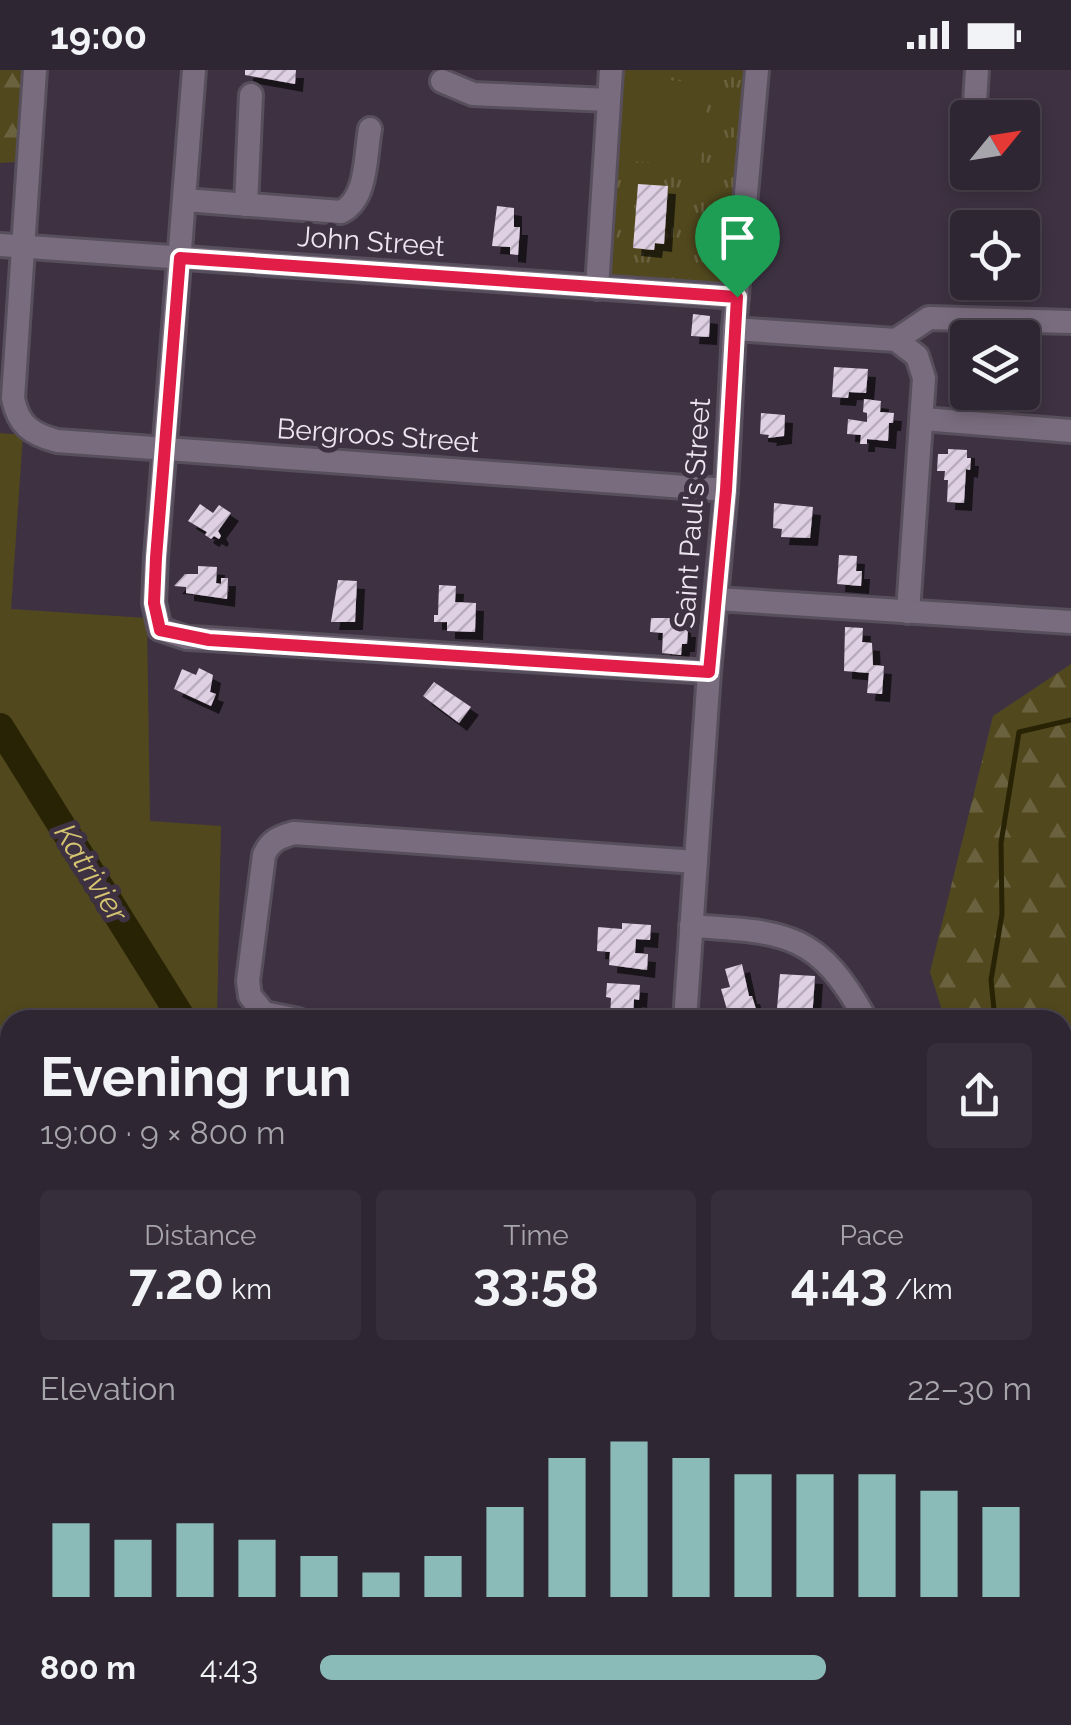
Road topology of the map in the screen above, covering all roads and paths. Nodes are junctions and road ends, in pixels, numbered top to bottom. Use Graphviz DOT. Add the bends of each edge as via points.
graph roads {
  1 [pos="35,70"];
  2 [pos="194,70"];
  3 [pos="612,70"];
  4 [pos="758,70"];
  5 [pos="977,70"];
  6 [pos="442,82"];
  7 [pos="251,95"];
  8 [pos="609,100"];
  9 [pos="975,100"];
  10 [pos="370,129"];
  11 [pos="184,200"];
  12 [pos="246,205"];
  13 [pos="12,246"];
  14 [pos="180,258"];
  15 [pos="597,288"];
  16 [pos="737,297"];
  17 [pos="1071,322"];
  18 [pos="734,329"];
  19 [pos="896,340"];
  20 [pos="923,419"];
  21 [pos="1071,431"];
  22 [pos="164,450"];
  23 [pos="726,490"];
  24 [pos="718,599"];
  25 [pos="908,612"];
  26 [pos="1071,622"];
  27 [pos="709,672"];
  28 [pos="696,862"];
  29 [pos="691,926"];
  30 [pos="260,1010"];
  31 [pos="686,1010"];
  32 [pos="861,1010"];
  1 -- 13 [label="street"];
  2 -- 11 [label="street"];
  3 -- 8 [label="street"];
  4 -- 16 [label="street, Saint Paul's Street"];
  5 -- 9 [label="street"];
  6 -- 8 [label="street" via="473,94"];
  7 -- 12 [label="street"];
  8 -- 15 [label="street"];
  10 -- 12 [label="street" via="360,194 348,209"];
  11 -- 12 [label="street"];
  11 -- 14 [label="street"];
  13 -- 14 [label="street, John Street"];
  13 -- 22 [label="street, Bergroos Street" via="13,398 20,420 57,441"];
  14 -- 15 [label="street, John Street"];
  14 -- 22 [label="street"];
  15 -- 16 [label="street, John Street"];
  16 -- 18 [label="street, Saint Paul's Street"];
  17 -- 19 [label="street" via="929,318"];
  18 -- 19 [label="street"];
  18 -- 23 [label="street, Saint Paul's Street"];
  19 -- 20 [label="street" via="921,364"];
  20 -- 21 [label="street"];
  20 -- 25 [label="street"];
  22 -- 23 [label="street, Bergroos Street"];
  22 -- 27 [label="street" via="154,588 160,630 209,640"];
  23 -- 24 [label="street, Saint Paul's Street"];
  24 -- 25 [label="street"];
  24 -- 27 [label="street, Saint Paul's Street"];
  25 -- 26 [label="street"];
  27 -- 28 [label="street, Saint Paul's Street"];
  28 -- 29 [label="street, Saint Paul's Street"];
  28 -- 30 [label="street" via="294,833 274,841 264,856 248,981"];
  29 -- 31 [label="street, Saint Paul's Street"];
  29 -- 32 [label="street" via="765,931 800,943 847,984"];
}
